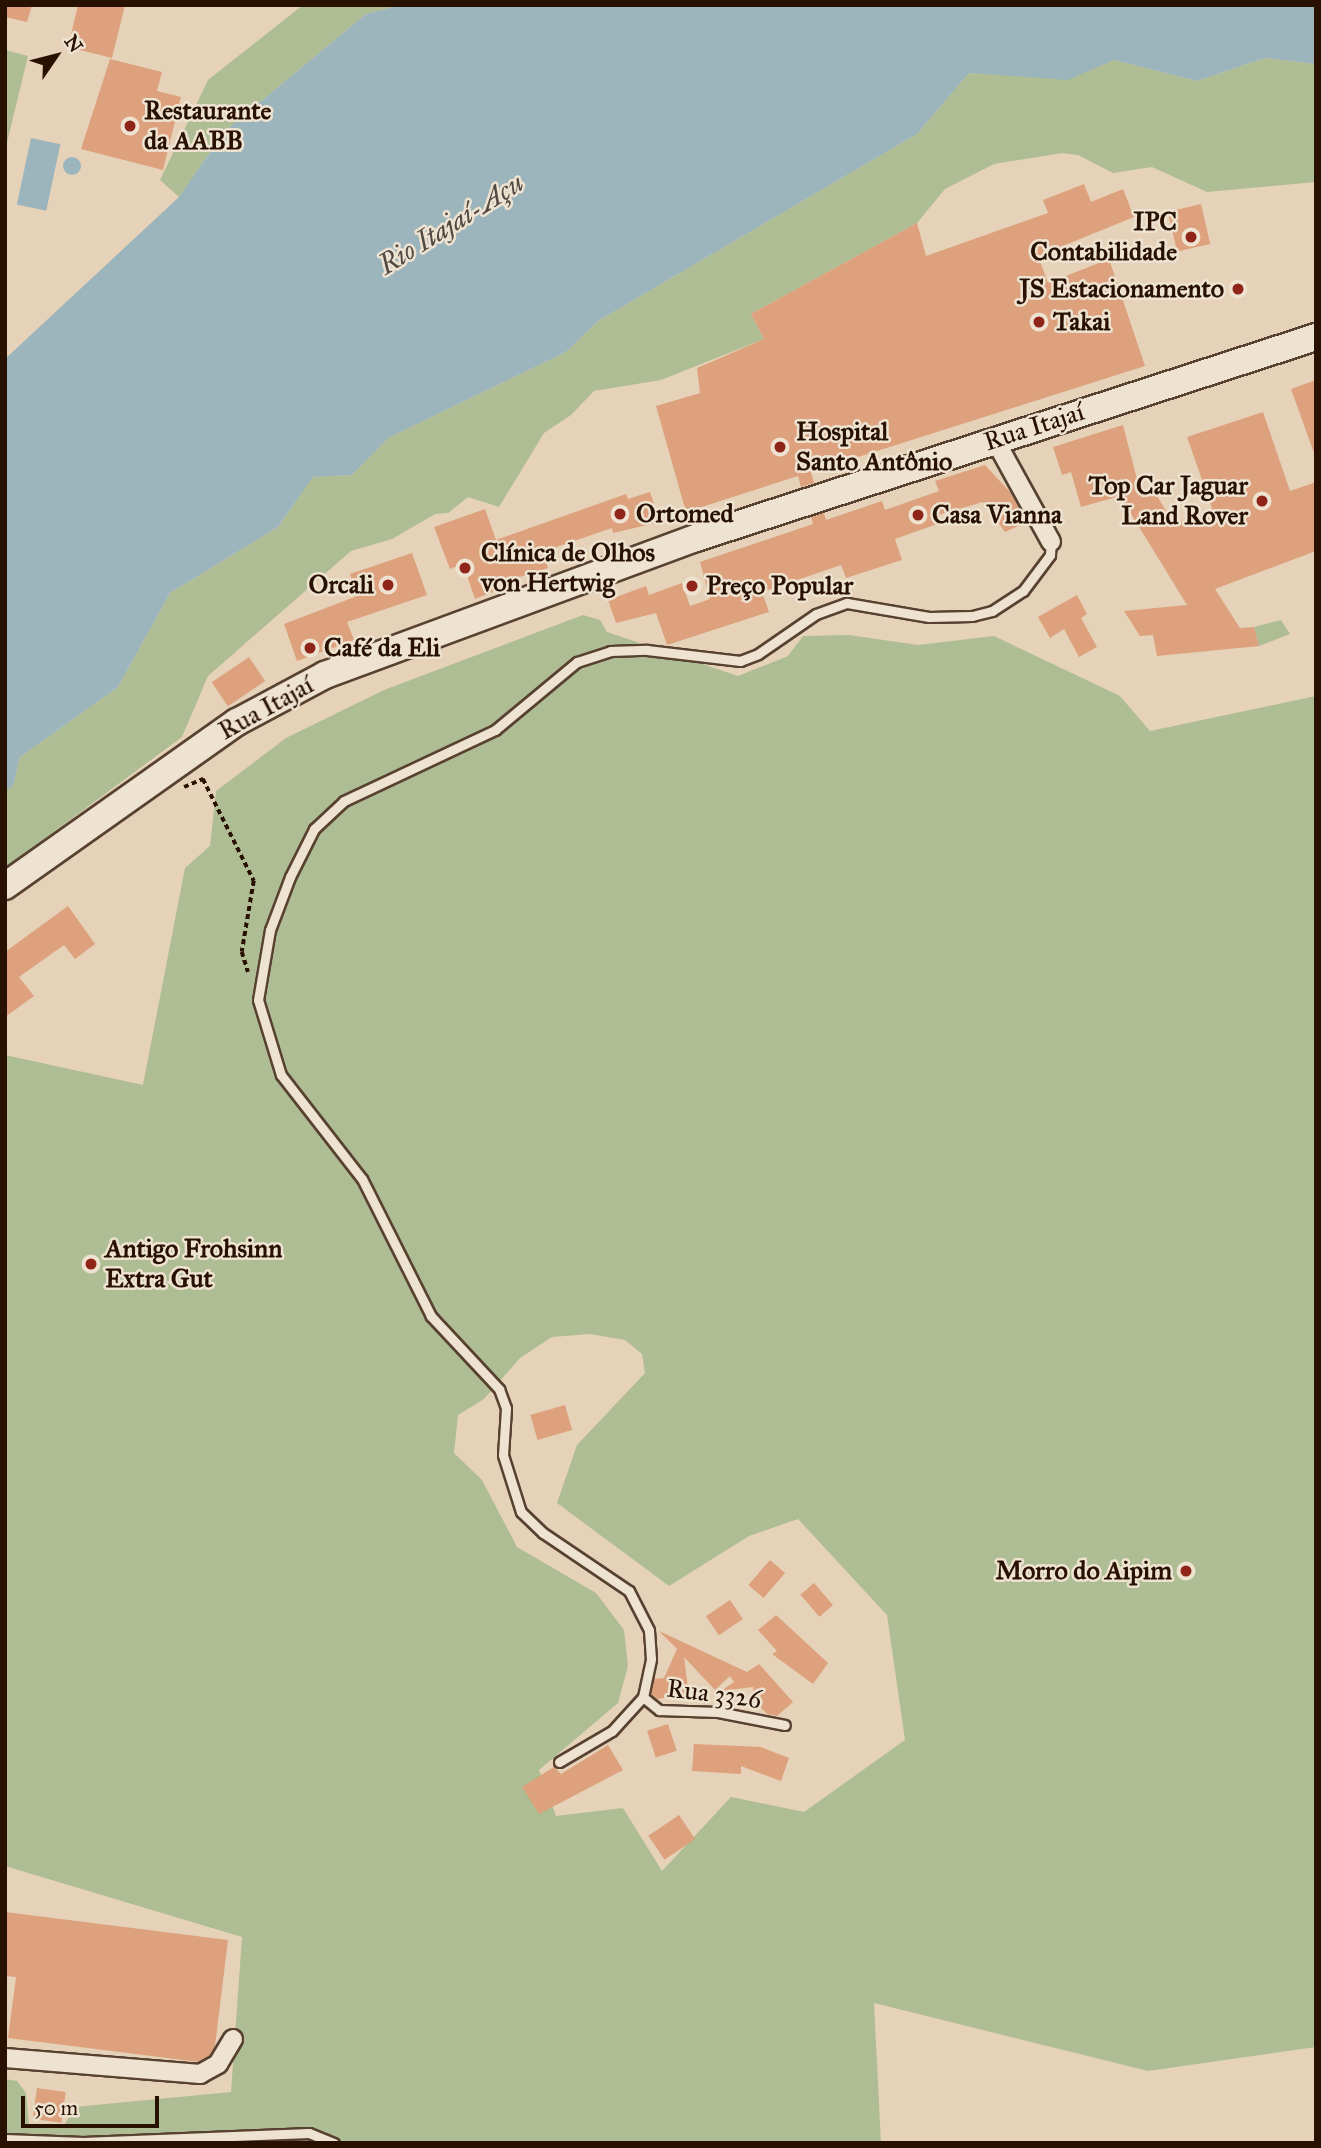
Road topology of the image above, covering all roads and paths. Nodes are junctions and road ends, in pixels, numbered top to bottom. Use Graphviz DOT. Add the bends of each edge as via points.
graph roads {
  1 [pos="1316,337"];
  2 [pos="995,440"];
  3 [pos="1051,542"];
  4 [pos="179,782"];
  5 [pos="5,886"];
  6 [pos="258,1000"];
  7 [pos="643,1697"];
  8 [pos="785,1725"];
  9 [pos="559,1762"];
  10 [pos="233,2039"];
  11 [pos="5,2058"];
  12 [pos="5,2139"];
  13 [pos="334,2143"];
  1 -- 2 [label="main road, Rua Itajaí"];
  2 -- 3 [label="street"];
  2 -- 5 [label="main road, Rua Itajaí" via="696,538 325,675 237,722"];
  3 -- 6 [label="lane" via="1050,555 1023,592 1000,607 972,616 929,617 847,603 817,614 740,661 610,650 577,663 495,730 344,801 314,830 270,930"];
  4 -- 6 [label="path" via="187,789 203,779 254,881 243,952"];
  6 -- 7 [label="lane" via="281,1075 362,1179 431,1316 499,1388 506,1408 503,1455 521,1512 543,1533 629,1591 649,1630 651,1659"];
  7 -- 8 [label="lane, Rua 3326" via="660,1710 718,1712"];
  7 -- 9 [label="lane" via="612,1731"];
  10 -- 11 [label="street" via="218,2064 200,2074"];
  12 -- 13 [label="lane" via="83,2142 309,2133"];
}
